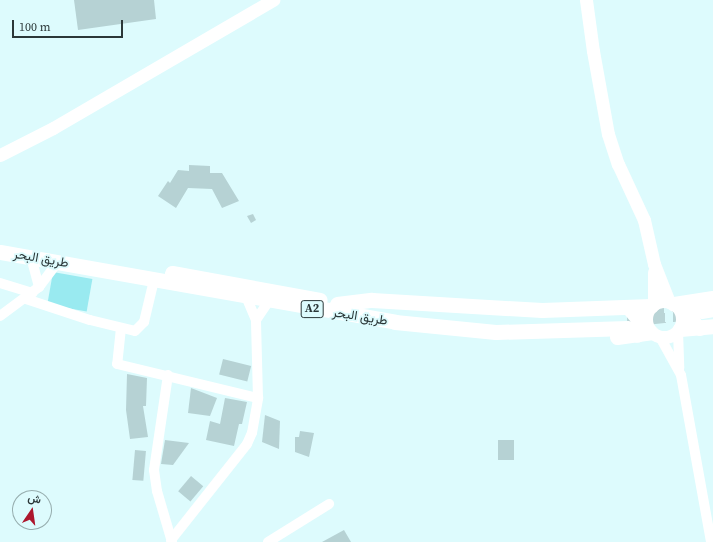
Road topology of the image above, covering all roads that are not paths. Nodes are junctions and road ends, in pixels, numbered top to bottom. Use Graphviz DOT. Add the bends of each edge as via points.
graph roads {
  1 [pos="273,0"];
  2 [pos="586,0"];
  3 [pos="0,155"];
  4 [pos="0,243"];
  5 [pos="0,252"];
  6 [pos="31,257"];
  7 [pos="58,262"];
  8 [pos="654,264"];
  9 [pos="154,280"];
  10 [pos="0,283"];
  11 [pos="32,293"];
  12 [pos="246,297"];
  13 [pos="713,298"];
  14 [pos="269,301"];
  15 [pos="672,303"];
  16 [pos="653,305"];
  17 [pos="0,316"];
  18 [pos="705,316"];
  19 [pos="256,320"];
  20 [pos="639,326"];
  21 [pos="121,328"];
  22 [pos="679,330"];
  23 [pos="679,368"];
  24 [pos="168,375"];
  25 [pos="258,398"];
  26 [pos="329,504"];
  27 [pos="172,541"];
  28 [pos="268,542"];
  29 [pos="711,542"];
  1 -- 3 [label="main road" via="53,128"];
  2 -- 8 [label="main road" via="592,51 608,134 618,164 644,220"];
  4 -- 20 [label="highway, طريق البحر / A2" via="422,317"];
  5 -- 6 [label="highway, طريق البحر / A2"];
  6 -- 7 [label="highway, طريق البحر / A2"];
  6 -- 11 [label="street"];
  7 -- 9 [label="highway, طريق البحر / A2"];
  7 -- 11 [label="street"];
  8 -- 15 [label="main road"];
  8 -- 16 [label="main road"];
  9 -- 12 [label="highway, طريق البحر / A2"];
  9 -- 21 [label="street" via="142,326 135,331"];
  10 -- 11 [label="street"];
  11 -- 17 [label="street"];
  11 -- 21 [label="street"];
  12 -- 14 [label="highway, طريق البحر / A2"];
  12 -- 19 [label="street"];
  13 -- 18 [label="highway"];
  14 -- 19 [label="street"];
  14 -- 20 [label="highway, طريق البحر / A2" via="366,318 496,332"];
  15 -- 16 [label="main road"];
  15 -- 18 [label="highway"];
  15 -- 22 [label="main road" via="682,318"];
  16 -- 20 [label="highway"];
  16 -- 20 [label="main road" via="646,322"];
  18 -- 22 [label="highway"];
  19 -- 25 [label="street"];
  20 -- 22 [label="main road" via="667,337"];
  20 -- 23 [label="street"];
  21 -- 24 [label="street" via="117,364"];
  22 -- 23 [label="street"];
  23 -- 29 [label="street"];
  24 -- 25 [label="street"];
  24 -- 27 [label="street" via="154,470 157,491"];
  25 -- 27 [label="street" via="250,439"];
  26 -- 28 [label="street"];
}
